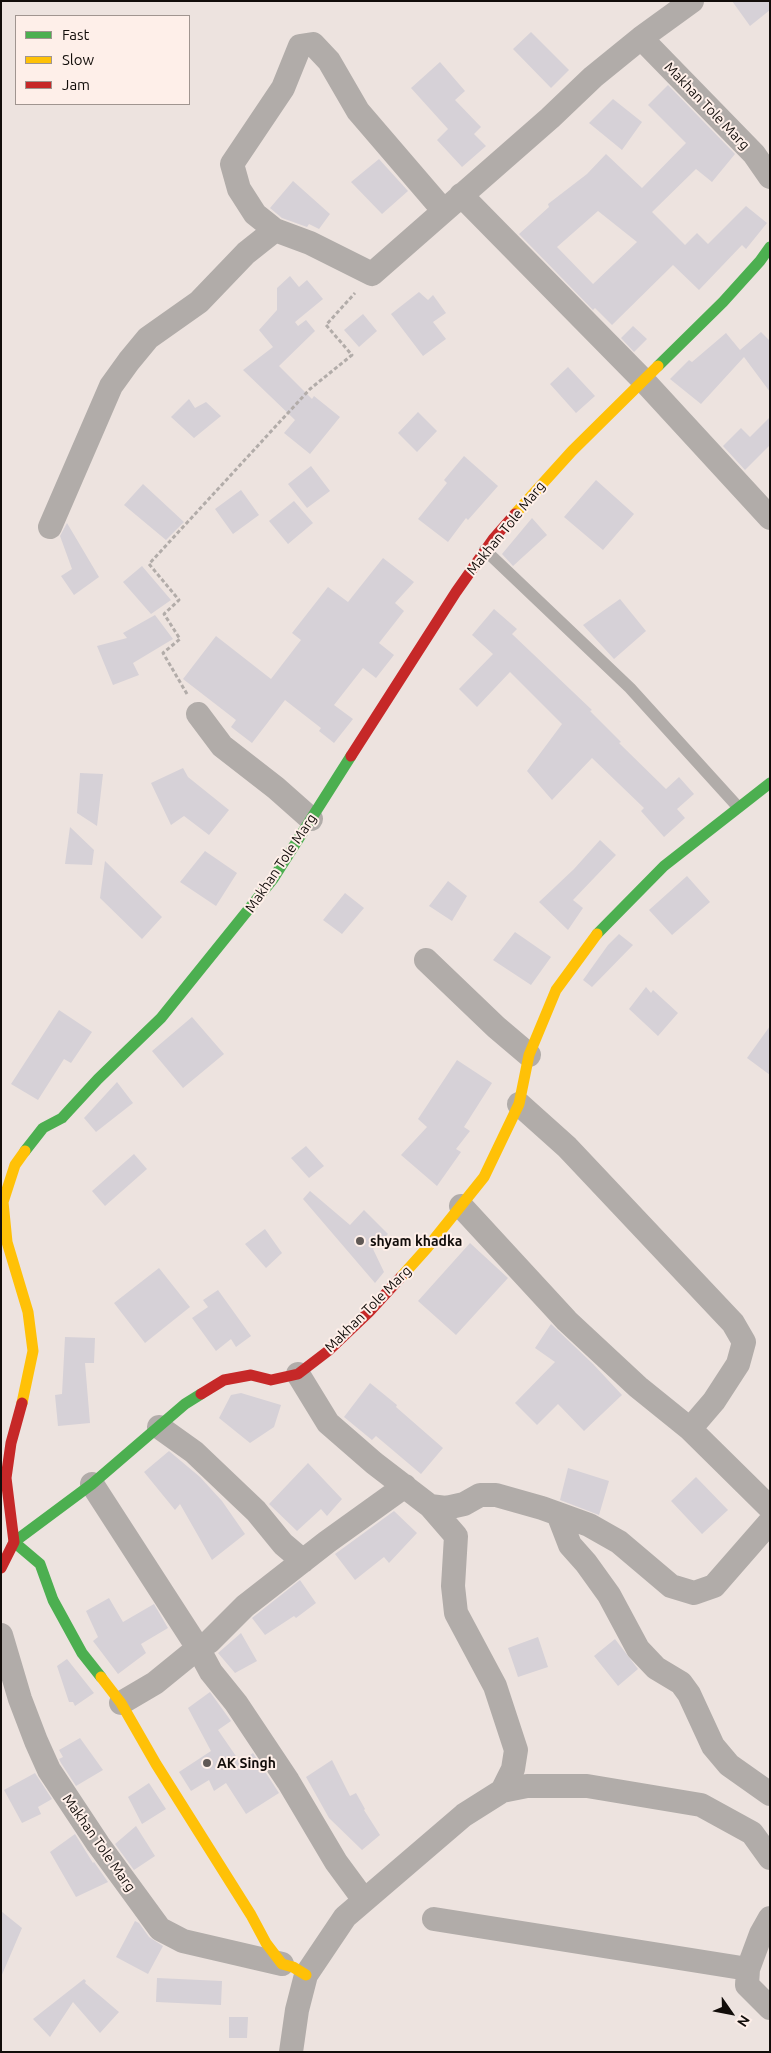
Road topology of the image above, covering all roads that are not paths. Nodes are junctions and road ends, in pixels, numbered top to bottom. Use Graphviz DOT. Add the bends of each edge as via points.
graph roads {
  1 [pos="692,1"];
  2 [pos="641,38"];
  3 [pos="770,177"];
  4 [pos="461,195"];
  5 [pos="443,210"];
  6 [pos="275,230"];
  7 [pos="770,247"];
  8 [pos="644,381"];
  9 [pos="770,518"];
  10 [pos="50,527"];
  11 [pos="485,550"];
  12 [pos="198,714"];
  13 [pos="770,783"];
  14 [pos="738,807"];
  15 [pos="311,820"];
  16 [pos="426,960"];
  17 [pos="529,1055"];
  18 [pos="519,1104"];
  19 [pos="461,1206"];
  20 [pos="298,1374"];
  21 [pos="159,1427"];
  22 [pos="690,1429"];
  23 [pos="92,1484"];
  24 [pos="406,1486"];
  25 [pos="430,1506"];
  26 [pos="770,1508"];
  27 [pos="558,1514"];
  28 [pos="770,1522"];
  29 [pos="14,1542"];
  30 [pos="303,1561"];
  31 [pos="1,1568"];
  32 [pos="1,1635"];
  33 [pos="198,1648"];
  34 [pos="122,1703"];
  35 [pos="502,1791"];
  36 [pos="770,1794"];
  37 [pos="770,1858"];
  38 [pos="364,1900"];
  39 [pos="770,1918"];
  40 [pos="434,1919"];
  41 [pos="282,1964"];
  42 [pos="748,1969"];
  43 [pos="306,1975"];
  44 [pos="770,2008"];
  45 [pos="291,2052"];
  1 -- 2 [label="street"];
  2 -- 3 [label="street, Makhan Tole Marg" via="754,154"];
  2 -- 4 [label="street"];
  4 -- 5 [label="street"];
  4 -- 8 [label="street"];
  5 -- 6 [label="street" via="372,274 310,243"];
  5 -- 6 [label="street" via="358,111 329,61 314,44 300,46 283,88 232,164 239,189 255,214"];
  6 -- 10 [label="street" via="246,253 199,302 148,338 128,361 111,386"];
  7 -- 8 [label="street, Makhan Tole Marg" via="723,302"];
  8 -- 9 [label="street"];
  8 -- 11 [label="street, Makhan Tole Marg" via="534,491"];
  11 -- 14 [label="lane" via="630,688"];
  11 -- 15 [label="street, Makhan Tole Marg"];
  12 -- 15 [label="street" via="222,746"];
  13 -- 14 [label="street, Makhan Tole Marg"];
  14 -- 17 [label="street, Makhan Tole Marg" via="664,866 596,936 556,990"];
  15 -- 29 [label="street, Makhan Tole Marg" via="273,879 161,1018 62,1118 42,1128 15,1165 3,1202 7,1242 28,1312 33,1352 6,1478"];
  16 -- 17 [label="street"];
  17 -- 18 [label="street, Makhan Tole Marg"];
  18 -- 19 [label="street, Makhan Tole Marg" via="484,1177"];
  18 -- 22 [label="street" via="567,1146 733,1322 744,1342 738,1364 714,1401"];
  19 -- 20 [label="street, Makhan Tole Marg" via="369,1312"];
  19 -- 22 [label="street" via="567,1321 638,1387"];
  20 -- 21 [label="street, Makhan Tole Marg" via="271,1380 251,1375 224,1380 185,1404"];
  20 -- 24 [label="street" via="328,1423"];
  21 -- 23 [label="street, Makhan Tole Marg"];
  21 -- 30 [label="street" via="194,1452"];
  22 -- 26 [label="street"];
  23 -- 29 [label="street, Makhan Tole Marg"];
  23 -- 33 [label="street"];
  24 -- 25 [label="street"];
  24 -- 30 [label="street"];
  25 -- 27 [label="street" via="446,1508 464,1504 480,1495 496,1495"];
  25 -- 35 [label="street" via="456,1536 453,1586 456,1613 495,1686 516,1750 513,1769"];
  27 -- 28 [label="street" via="589,1525 619,1542 671,1586 694,1593 714,1586"];
  27 -- 36 [label="street" via="570,1545 609,1595 638,1649 656,1668 685,1688 713,1746 729,1765"];
  29 -- 31 [label="street, Makhan Tole Marg"];
  29 -- 34 [label="street" via="40,1564 53,1600 82,1653"];
  30 -- 33 [label="street"];
  32 -- 41 [label="street, Makhan Tole Marg" via="20,1699 49,1770 160,1929 182,1941"];
  33 -- 34 [label="street" via="155,1683"];
  33 -- 38 [label="street" via="210,1672 236,1703 336,1862"];
  34 -- 41 [label="street" via="156,1764"];
  35 -- 37 [label="street" via="527,1786 587,1786 701,1805 752,1833"];
  35 -- 38 [label="street" via="464,1815"];
  38 -- 43 [label="street" via="345,1917"];
  39 -- 42 [label="street"];
  40 -- 42 [label="street"];
  41 -- 43 [label="street"];
  42 -- 44 [label="street" via="747,1985"];
  43 -- 45 [label="street" via="296,2010"];
}
